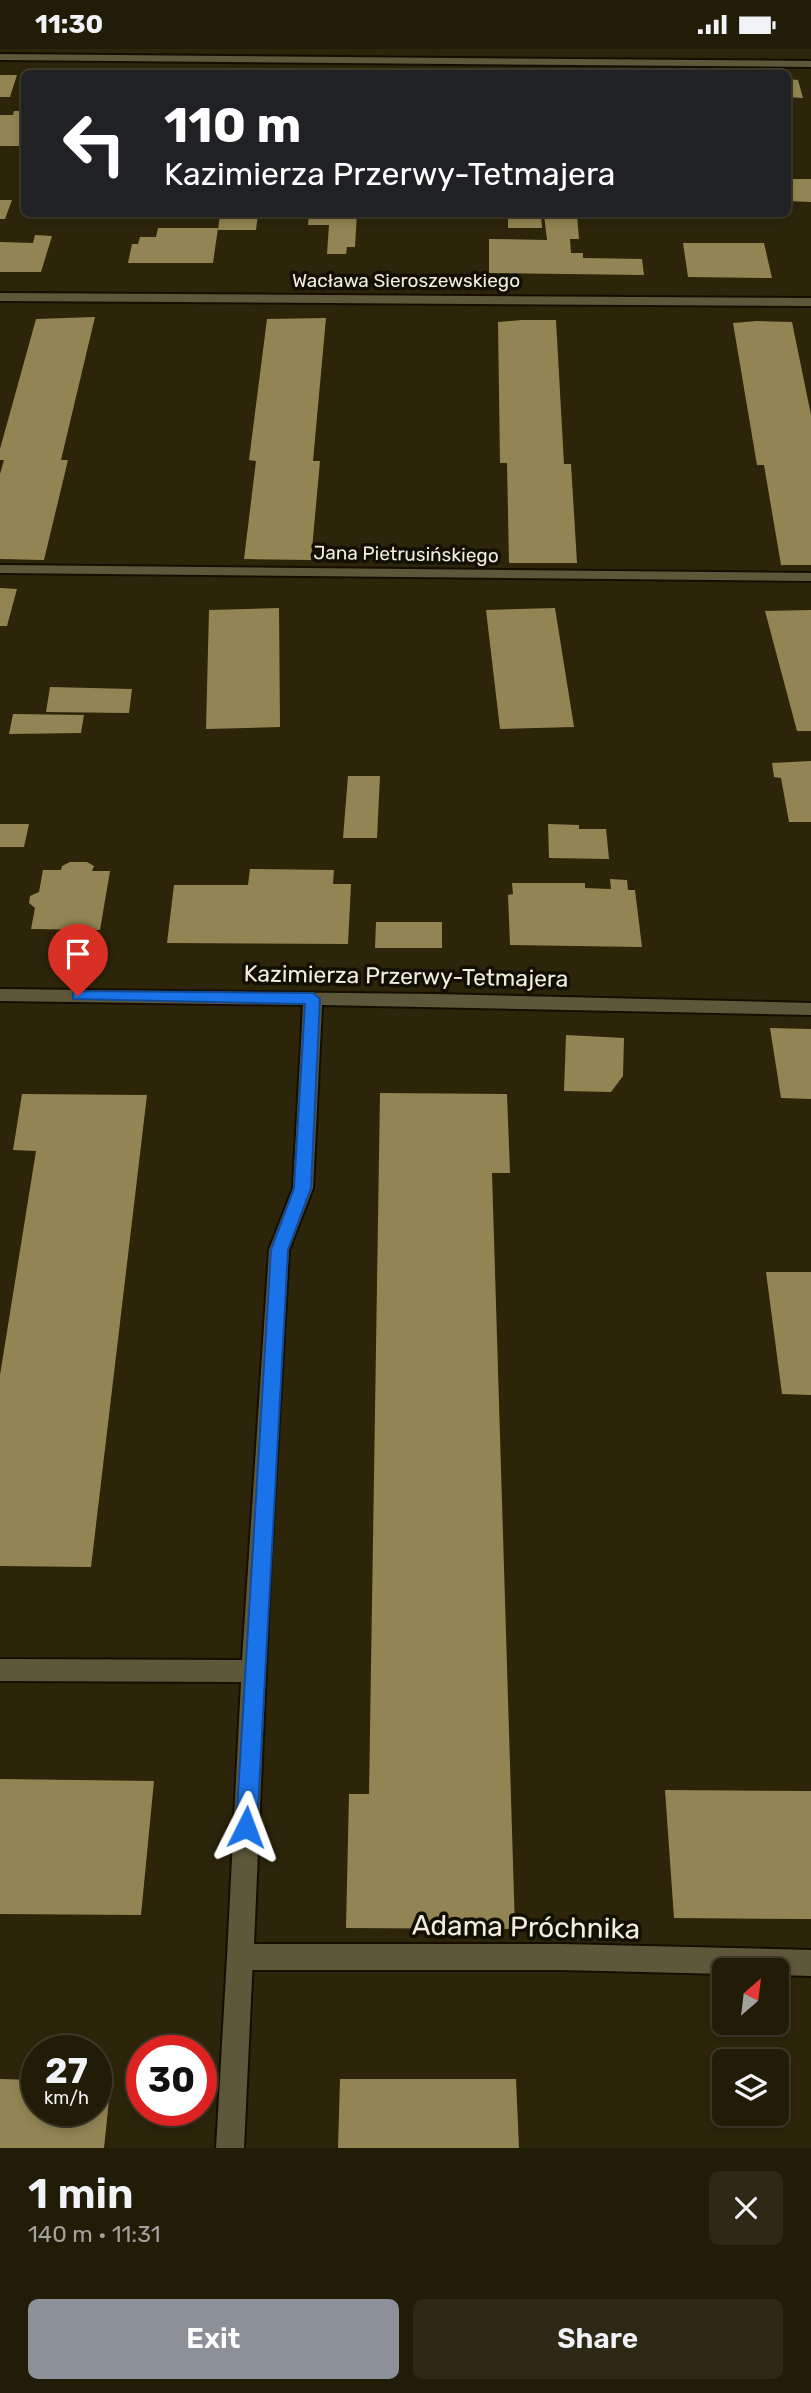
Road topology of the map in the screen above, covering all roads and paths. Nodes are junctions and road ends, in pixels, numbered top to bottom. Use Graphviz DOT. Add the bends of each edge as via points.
graph roads {
  1 [pos="0,57"];
  2 [pos="811,64"];
  3 [pos="0,297"];
  4 [pos="811,302"];
  5 [pos="0,569"];
  6 [pos="811,577"];
  7 [pos="0,995"];
  8 [pos="313,999"];
  9 [pos="811,1009"];
  10 [pos="0,1670"];
  11 [pos="254,1671"];
  12 [pos="240,1957"];
  13 [pos="811,1963"];
  14 [pos="230,2148"];
  1 -- 2 [label="street"];
  3 -- 4 [label="street, Wacława Sieroszewskiego"];
  5 -- 6 [label="street, Jana Pietrusińskiego"];
  7 -- 8 [label="street, Kazimierza Przerwy-Tetmajera"];
  8 -- 9 [label="street, Kazimierza Przerwy-Tetmajera"];
  8 -- 11 [label="street" via="303,1188 279,1250"];
  10 -- 11 [label="street"];
  11 -- 12 [label="street"];
  12 -- 13 [label="street, Adama Próchnika"];
  12 -- 14 [label="street"];
}
